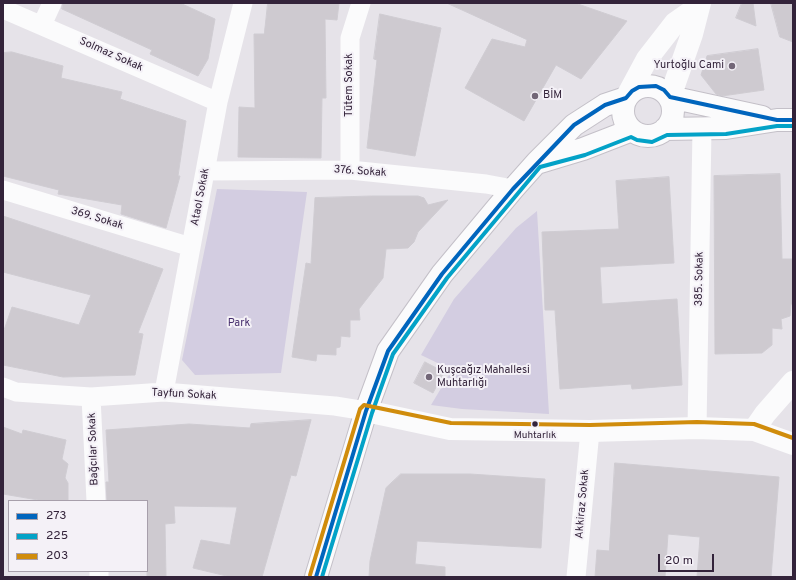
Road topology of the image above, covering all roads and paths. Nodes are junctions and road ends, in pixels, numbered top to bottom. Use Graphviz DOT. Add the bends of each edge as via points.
graph roads {
  1 [pos="52,3"];
  2 [pos="243,3"];
  3 [pos="361,3"];
  4 [pos="695,4"];
  5 [pos="3,9"];
  6 [pos="42,24"];
  7 [pos="670,97"];
  8 [pos="626,98"];
  9 [pos="218,102"];
  10 [pos="785,120"];
  11 [pos="666,129"];
  12 [pos="702,129"];
  13 [pos="632,130"];
  14 [pos="537,162"];
  15 [pos="350,170"];
  16 [pos="206,171"];
  17 [pos="513,189"];
  18 [pos="3,190"];
  19 [pos="191,247"];
  20 [pos="793,382"];
  21 [pos="3,387"];
  22 [pos="164,392"];
  23 [pos="91,397"];
  24 [pos="366,411"];
  25 [pos="697,428"];
  26 [pos="754,430"];
  27 [pos="590,432"];
  28 [pos="793,444"];
  29 [pos="96,500"];
  30 [pos="316,577"];
  31 [pos="576,577"];
  1 -- 6 [label="street"];
  2 -- 9 [label="street, Ataol Sokak"];
  3 -- 15 [label="street, Tütem Sokak" via="350,38"];
  4 -- 7 [label="main road" via="692,34"];
  4 -- 8 [label="main road" via="647,59"];
  5 -- 6 [label="street, Solmaz Sokak"];
  6 -- 9 [label="street, Solmaz Sokak"];
  7 -- 8 [label="main road" via="660,88 648,85 639,87"];
  7 -- 10 [label="main road"];
  7 -- 11 [label="main road" via="673,103 673,117"];
  8 -- 13 [label="main road" via="623,115 626,124"];
  8 -- 14 [label="main road" via="605,105 574,125"];
  9 -- 16 [label="street, Ataol Sokak"];
  10 -- 12 [label="main road"];
  11 -- 12 [label="main road"];
  11 -- 13 [label="main road" via="652,136 638,134"];
  12 -- 25 [label="street, 385. Sokak"];
  13 -- 14 [label="main road" via="583,149"];
  14 -- 17 [label="main road"];
  15 -- 16 [label="street, 376. Sokak"];
  15 -- 17 [label="street, 376. Sokak"];
  16 -- 19 [label="street, Ataol Sokak"];
  17 -- 24 [label="main road" via="442,274 388,351"];
  18 -- 19 [label="street, 369. Sokak"];
  19 -- 22 [label="street, Ataol Sokak"];
  20 -- 26 [label="main road"];
  21 -- 23 [label="street, Tayfun Sokak" via="16,392"];
  22 -- 23 [label="street, Tayfun Sokak"];
  22 -- 24 [label="street, Tayfun Sokak" via="335,406"];
  23 -- 29 [label="street, Bağcılar Sokak"];
  24 -- 27 [label="main road" via="450,429"];
  24 -- 30 [label="main road"];
  25 -- 26 [label="main road"];
  25 -- 27 [label="main road"];
  26 -- 28 [label="main road"];
  27 -- 31 [label="street, Akkiraz Sokak"];
}
